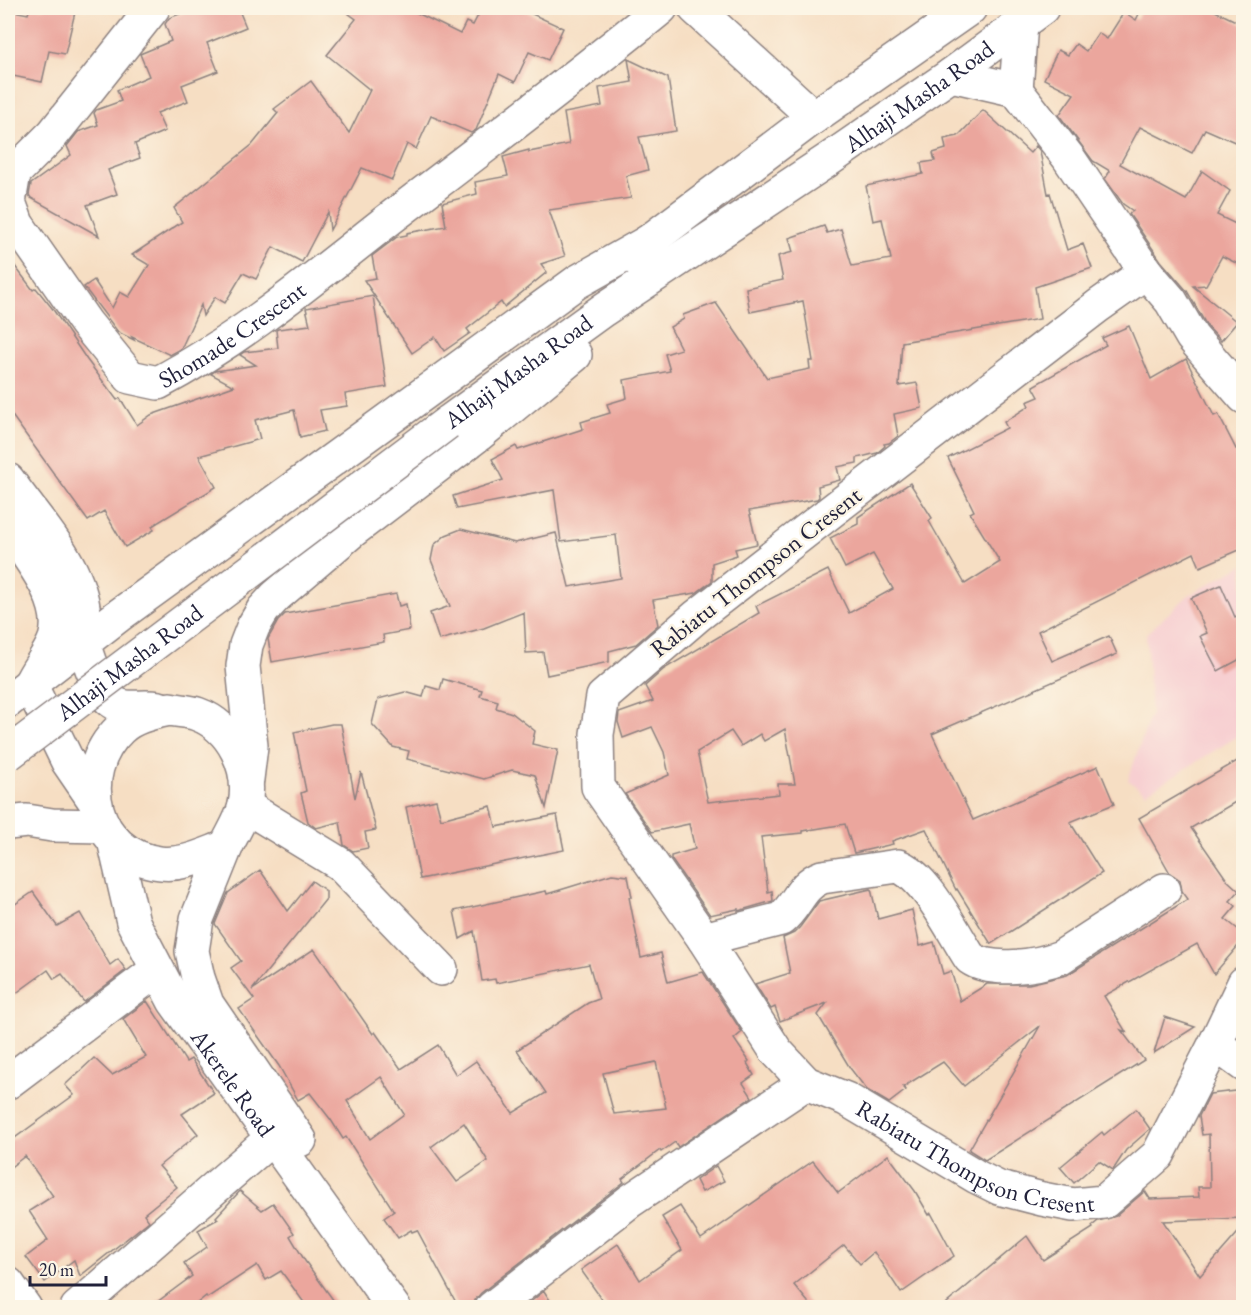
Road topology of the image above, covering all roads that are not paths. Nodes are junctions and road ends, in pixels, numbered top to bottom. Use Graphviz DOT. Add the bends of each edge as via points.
graph roads {
  1 [pos="153,8"];
  2 [pos="661,8"];
  3 [pos="695,8"];
  4 [pos="970,8"];
  5 [pos="1031,15"];
  6 [pos="951,75"];
  7 [pos="1016,90"];
  8 [pos="814,117"];
  9 [pos="648,242"];
  10 [pos="676,261"];
  11 [pos="1146,272"];
  12 [pos="1244,397"];
  13 [pos="442,417"];
  14 [pos="8,480"];
  15 [pos="8,527"];
  16 [pos="83,644"];
  17 [pos="19,692"];
  18 [pos="170,709"];
  19 [pos="8,734"];
  20 [pos="8,754"];
  21 [pos="246,793"];
  22 [pos="104,822"];
  23 [pos="8,823"];
  24 [pos="226,847"];
  25 [pos="1164,890"];
  26 [pos="704,939"];
  27 [pos="441,969"];
  28 [pos="157,970"];
  29 [pos="1244,983"];
  30 [pos="1215,1044"];
  31 [pos="1244,1065"];
  32 [pos="8,1083"];
  33 [pos="806,1083"];
  34 [pos="272,1138"];
  35 [pos="8,1284"];
  36 [pos="25,1308"];
  37 [pos="77,1308"];
  38 [pos="394,1308"];
  39 [pos="419,1308"];
  40 [pos="492,1308"];
  1 -- 2 [label="street, Shomade Crescent" via="52,134 14,173 9,202 17,224 86,323 130,377 158,383 191,366 273,309 584,72"];
  3 -- 8 [label="street"];
  4 -- 8 [label="street, Alhaji Masha Road"];
  5 -- 6 [label="street, Alhaji Masha Road"];
  5 -- 7 [label="street"];
  6 -- 7 [label="street"];
  6 -- 10 [label="street, Alhaji Masha Road"];
  7 -- 11 [label="street" via="1068,157"];
  8 -- 9 [label="street, Alhaji Masha Road"];
  9 -- 13 [label="street, Alhaji Masha Road" via="578,306"];
  9 -- 16 [label="street" via="577,282"];
  10 -- 13 [label="street, Alhaji Masha Road"];
  10 -- 21 [label="street" via="576,354 351,532 264,610 246,645 243,666 251,746"];
  11 -- 12 [label="street" via="1171,301 1192,337"];
  11 -- 26 [label="street, Rabiatu Thompson Cresent" via="697,616 603,697 597,734 598,787"];
  13 -- 19 [label="street, Alhaji Masha Road"];
  13 -- 20 [label="street, Alhaji Masha Road, bridge"];
  14 -- 16 [label="street" via="68,563 83,605"];
  15 -- 17 [label="street" via="46,584 57,618 55,639"];
  16 -- 17 [label="street"];
  16 -- 18 [label="street" via="102,691 113,702 123,707"];
  17 -- 22 [label="street"];
  18 -- 21 [label="street" via="198,714 222,729 239,752"];
  18 -- 22 [label="street" via="144,714 121,728 103,748 94,773"];
  21 -- 24 [label="street"];
  21 -- 27 [label="street" via="340,864"];
  22 -- 23 [label="street"];
  22 -- 24 [label="street" via="135,855 159,863 185,863"];
  22 -- 28 [label="street, Akerele Road" via="133,922"];
  24 -- 39 [label="street" via="197,919 192,951 207,1004"];
  25 -- 26 [label="street" via="1048,962 992,967 970,958 922,883 898,866 810,881 781,919"];
  26 -- 33 [label="street, Rabiatu Thompson Cresent" via="776,1051"];
  28 -- 32 [label="street"];
  28 -- 34 [label="street, Akerele Road" via="174,1001"];
  29 -- 30 [label="street, Rabiatu Thompson Cresent"];
  30 -- 31 [label="street"];
  30 -- 33 [label="street, Rabiatu Thompson Cresent" via="1158,1155 1104,1202 1073,1205 999,1188 846,1099"];
  33 -- 40 [label="street" via="630,1201"];
  34 -- 37 [label="street"];
  34 -- 38 [label="street, Akerele Road"];
  35 -- 36 [label="street"];
}
